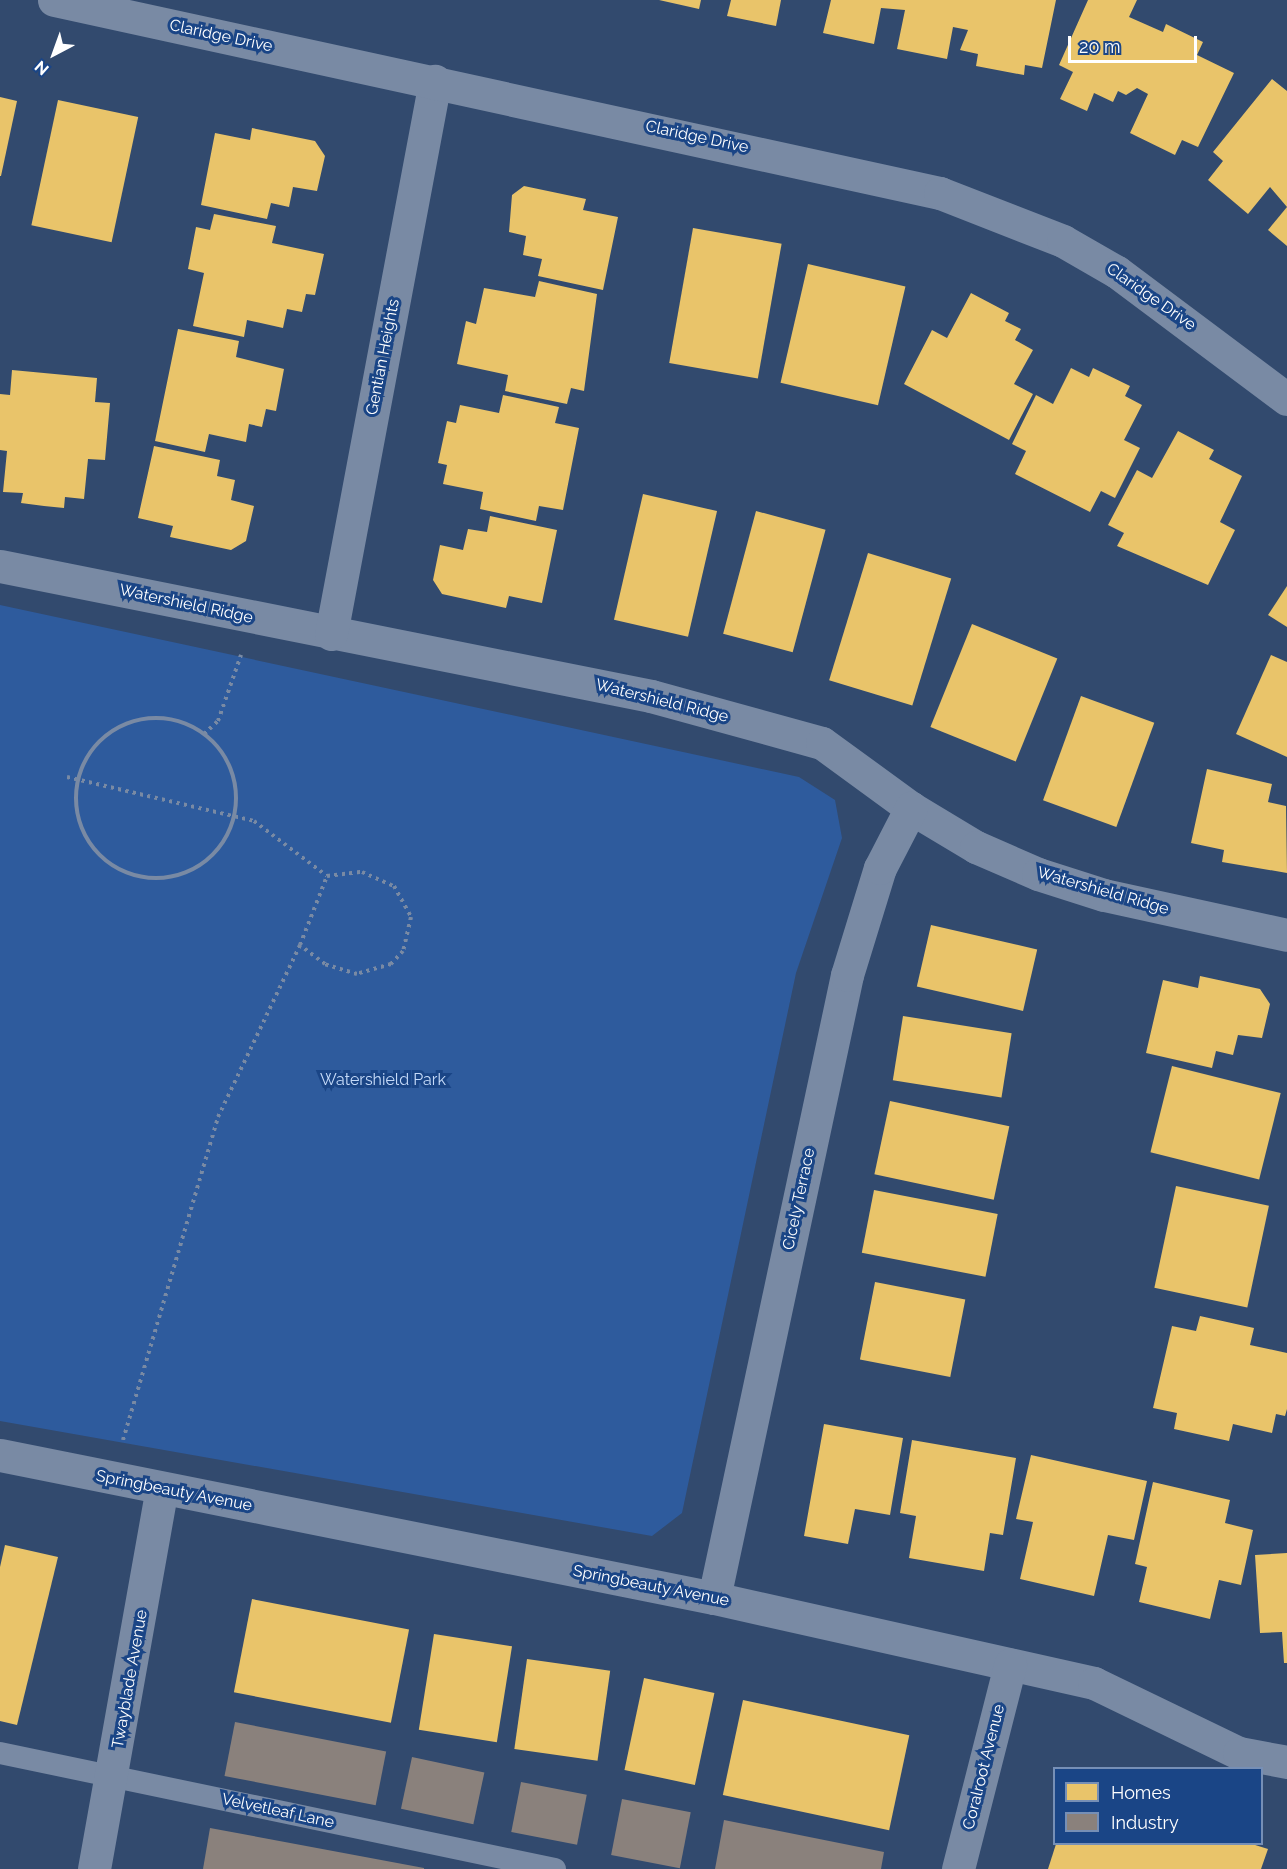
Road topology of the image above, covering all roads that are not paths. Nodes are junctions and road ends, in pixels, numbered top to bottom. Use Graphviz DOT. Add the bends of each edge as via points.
graph roads {
  1 [pos="54,0"];
  2 [pos="435,81"];
  3 [pos="1287,399"];
  4 [pos="0,566"];
  5 [pos="331,634"];
  6 [pos="910,808"];
  7 [pos="1287,935"];
  8 [pos="0,1455"];
  9 [pos="162,1488"];
  10 [pos="714,1598"];
  11 [pos="1010,1665"];
  12 [pos="0,1753"];
  13 [pos="1287,1762"];
  14 [pos="113,1777"];
  15 [pos="94,1869"];
  16 [pos="555,1869"];
  17 [pos="958,1869"];
  1 -- 2 [label="street, Claridge Drive"];
  2 -- 3 [label="street, Claridge Drive" via="867,173 1007,216 1117,272"];
  2 -- 5 [label="street, Gentian Heights"];
  4 -- 5 [label="street, Watershield Ridge"];
  5 -- 6 [label="street, Watershield Ridge" via="651,696 822,743"];
  6 -- 7 [label="street, Watershield Ridge" via="976,847 1038,874 1104,895"];
  6 -- 10 [label="street, Cicely Terrace" via="880,868 847,975"];
  8 -- 9 [label="street, Springbeauty Avenue"];
  9 -- 10 [label="street, Springbeauty Avenue"];
  9 -- 14 [label="street, Twayblade Avenue"];
  10 -- 11 [label="street, Springbeauty Avenue"];
  11 -- 13 [label="street, Springbeauty Avenue" via="1094,1683 1239,1753"];
  11 -- 17 [label="street, Coralroot Avenue"];
  12 -- 14 [label="lane, Velvetleaf Lane"];
  14 -- 15 [label="street, Twayblade Avenue"];
  14 -- 16 [label="lane, Velvetleaf Lane"];
}
